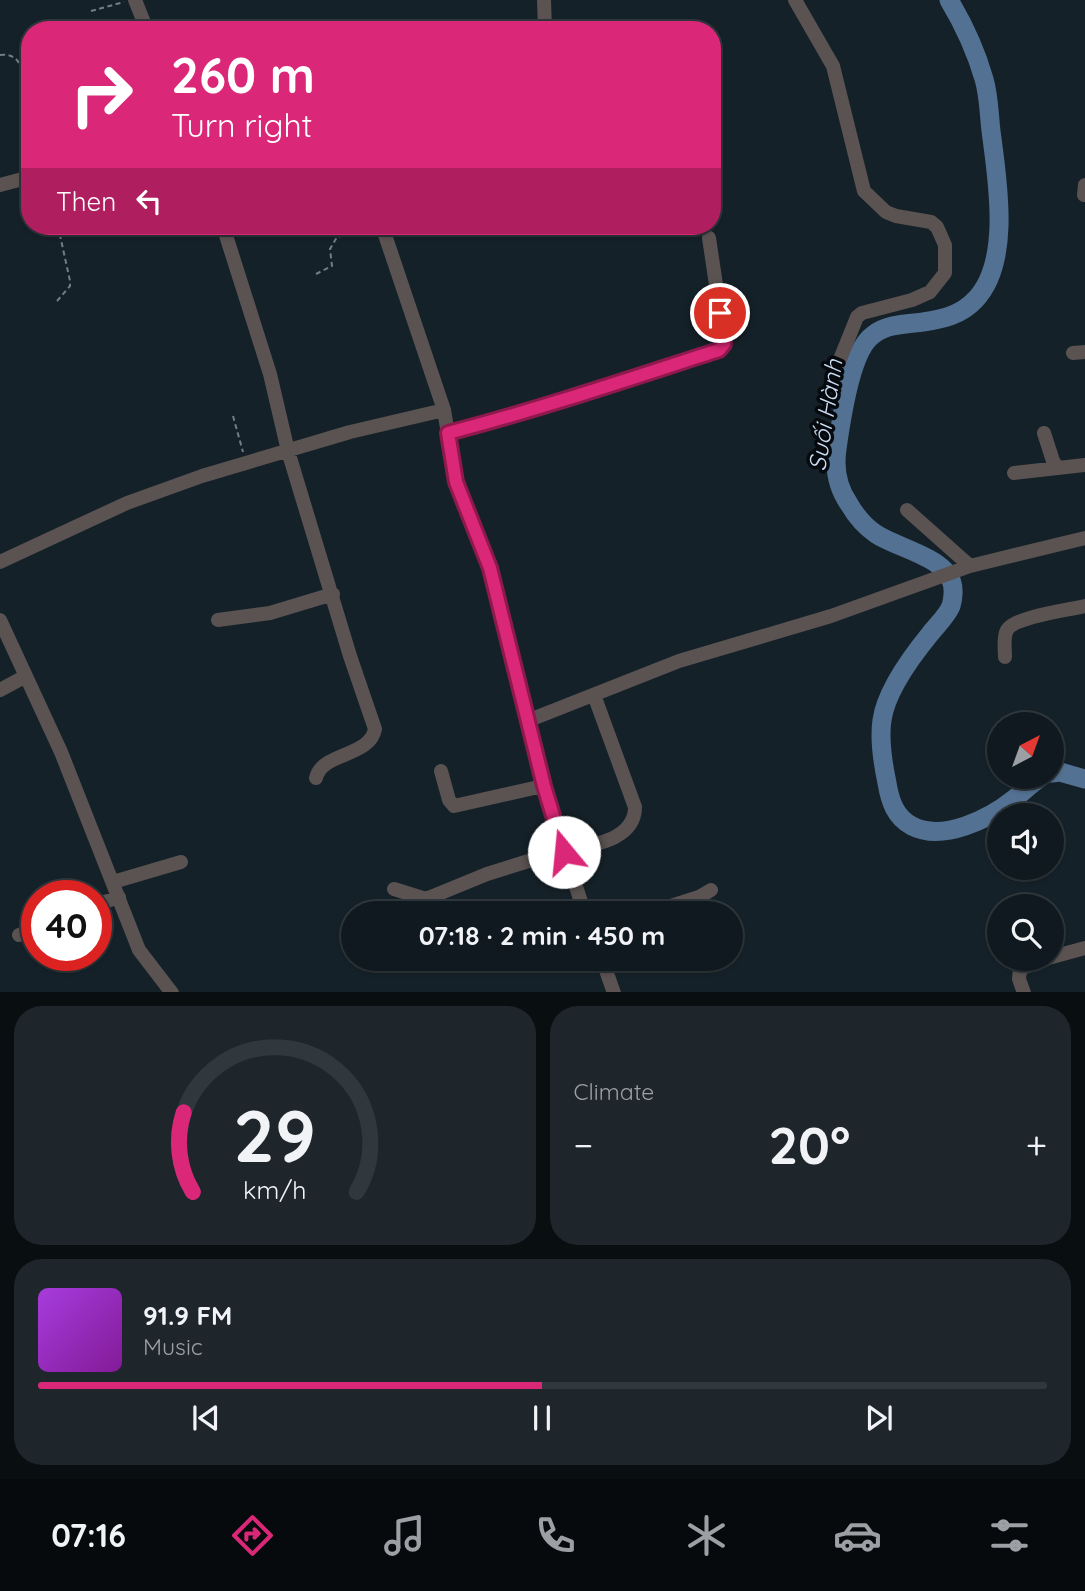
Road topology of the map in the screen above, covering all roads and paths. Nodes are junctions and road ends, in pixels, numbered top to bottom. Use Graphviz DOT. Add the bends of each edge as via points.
graph roads {
  1 [pos="545,0"];
  2 [pos="795,0"];
  3 [pos="135,1"];
  4 [pos="91,11"];
  5 [pos="143,21"];
  6 [pos="545,21"];
  7 [pos="0,54"];
  8 [pos="21,67"];
  9 [pos="21,180"];
  10 [pos="1085,185"];
  11 [pos="0,186"];
  12 [pos="1084,195"];
  13 [pos="60,235"];
  14 [pos="226,235"];
  15 [pos="344,235"];
  16 [pos="379,235"];
  17 [pos="709,238"];
  18 [pos="316,274"];
  19 [pos="57,301"];
  20 [pos="832,379"];
  21 [pos="444,410"];
  22 [pos="233,416"];
  23 [pos="448,433"];
  24 [pos="1044,433"];
  25 [pos="288,451"];
  26 [pos="246,463"];
  27 [pos="1085,465"];
  28 [pos="1058,468"];
  29 [pos="1014,473"];
  30 [pos="907,510"];
  31 [pos="1085,538"];
  32 [pos="0,562"];
  33 [pos="970,566"];
  34 [pos="333,594"];
  35 [pos="1085,606"];
  36 [pos="0,620"];
  37 [pos="218,620"];
  38 [pos="1005,657"];
  39 [pos="26,676"];
  40 [pos="0,690"];
  41 [pos="594,695"];
  42 [pos="527,721"];
  43 [pos="441,771"];
  44 [pos="316,778"];
  45 [pos="544,786"];
  46 [pos="564,851"];
  47 [pos="181,862"];
  48 [pos="113,882"];
  49 [pos="394,889"];
  50 [pos="711,890"];
  51 [pos="119,897"];
  52 [pos="112,899"];
  53 [pos="581,901"];
  54 [pos="698,901"];
  55 [pos="1085,947"];
  56 [pos="1064,953"];
  57 [pos="606,971"];
  58 [pos="1020,971"];
  59 [pos="172,992"];
  60 [pos="614,992"];
  61 [pos="1024,992"];
  1 -- 6 [label="street"];
  2 -- 20 [label="street" via="833,66 864,191 886,212 931,222 945,245 945,273 930,292 857,317"];
  3 -- 4 [label="path"];
  3 -- 5 [label="street"];
  7 -- 8 [label="path" via="9,54"];
  9 -- 11 [label="street"];
  10 -- 12 [label="street"];
  13 -- 19 [label="path" via="70,286"];
  14 -- 25 [label="street" via="270,374"];
  15 -- 18 [label="path" via="333,240 332,266"];
  16 -- 21 [label="street"];
  17 -- 23 [label="street" via="722,348 531,411"];
  21 -- 23 [label="street"];
  21 -- 25 [label="street"];
  22 -- 26 [label="path"];
  23 -- 42 [label="street" via="456,482 490,568"];
  24 -- 28 [label="street"];
  25 -- 26 [label="street"];
  25 -- 34 [label="street"];
  26 -- 32 [label="street" via="127,503"];
  27 -- 28 [label="street"];
  28 -- 29 [label="street"];
  30 -- 33 [label="street"];
  31 -- 33 [label="street"];
  33 -- 41 [label="street" via="831,616 679,661"];
  34 -- 37 [label="street" via="270,614"];
  34 -- 44 [label="street" via="375,729 365,744 322,767"];
  35 -- 38 [label="street" via="1011,625"];
  36 -- 39 [label="street"];
  39 -- 40 [label="street"];
  39 -- 48 [label="street"];
  41 -- 42 [label="street"];
  41 -- 46 [label="street" via="635,816 629,827 613,838"];
  42 -- 45 [label="street"];
  43 -- 45 [label="street" via="454,806"];
  45 -- 46 [label="street"];
  46 -- 49 [label="street" via="487,874 426,899"];
  46 -- 53 [label="street"];
  47 -- 48 [label="street"];
  48 -- 51 [label="street"];
  50 -- 54 [label="street"];
  51 -- 52 [label="street"];
  51 -- 59 [label="street" via="142,955"];
  55 -- 56 [label="street"];
  57 -- 60 [label="street"];
  58 -- 61 [label="street"];
}
